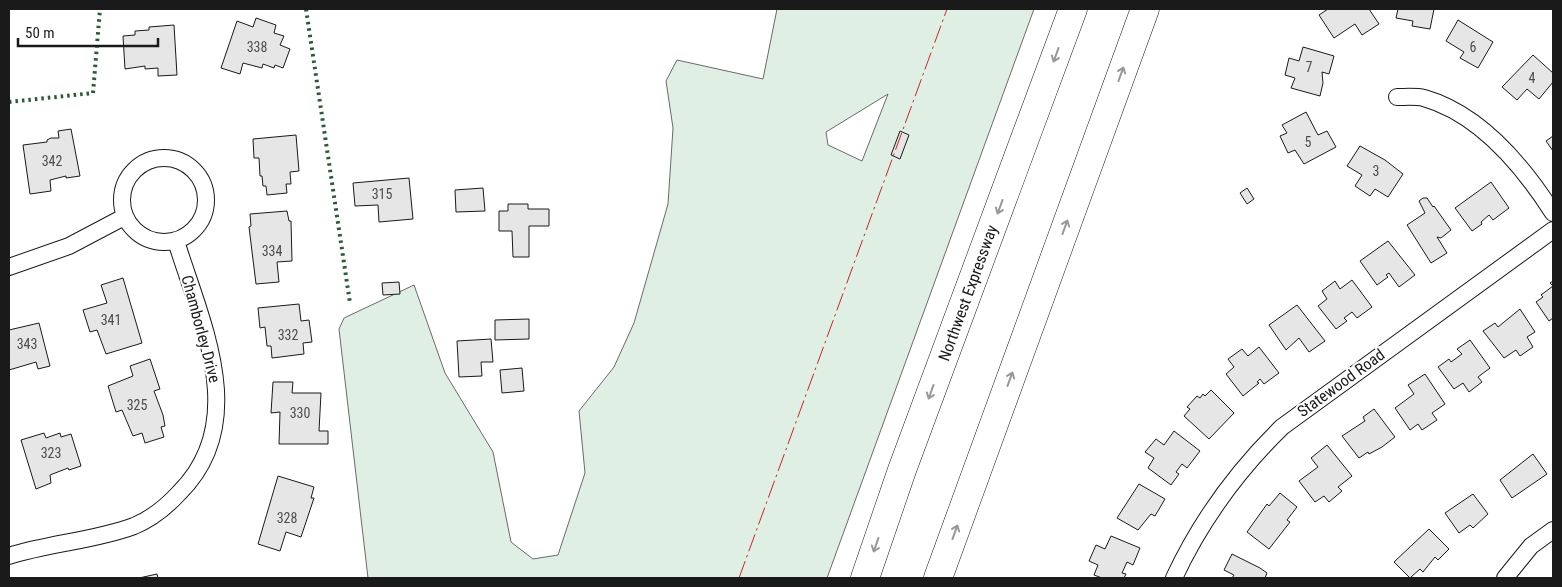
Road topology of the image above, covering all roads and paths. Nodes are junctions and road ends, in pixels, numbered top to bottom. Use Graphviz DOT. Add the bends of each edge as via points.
graph roads {
  1 [pos="1073,9"];
  2 [pos="1145,9"];
  3 [pos="1397,96"];
  4 [pos="1553,213"];
  5 [pos="124,217"];
  6 [pos="1553,230"];
  7 [pos="176,241"];
  8 [pos="9,267"];
  9 [pos="1553,530"];
  10 [pos="9,556"];
  11 [pos="865,578"];
  12 [pos="938,578"];
  13 [pos="1174,578"];
  14 [pos="1505,578"];
  1 -- 11 [label="highway, Northwest Expressway, one-way"];
  12 -- 2 [label="highway, one-way"];
  3 -- 4 [label="street" via="1422,97 1469,120 1511,156"];
  5 -- 7 [label="street" via="144,238 159,242"];
  5 -- 7 [label="street" via="121,199 124,183 130,174 152,159 177,159 197,173 206,195 206,209 200,224"];
  5 -- 8 [label="street" via="69,246"];
  6 -- 13 [label="street, Statewood Road" via="1282,427 1255,453 1207,514"];
  7 -- 10 [label="street, Chamborley Drive" via="214,364 216,419 212,442 203,464 172,501 134,526"];
  9 -- 14 [label="street" via="1532,546"];
}
